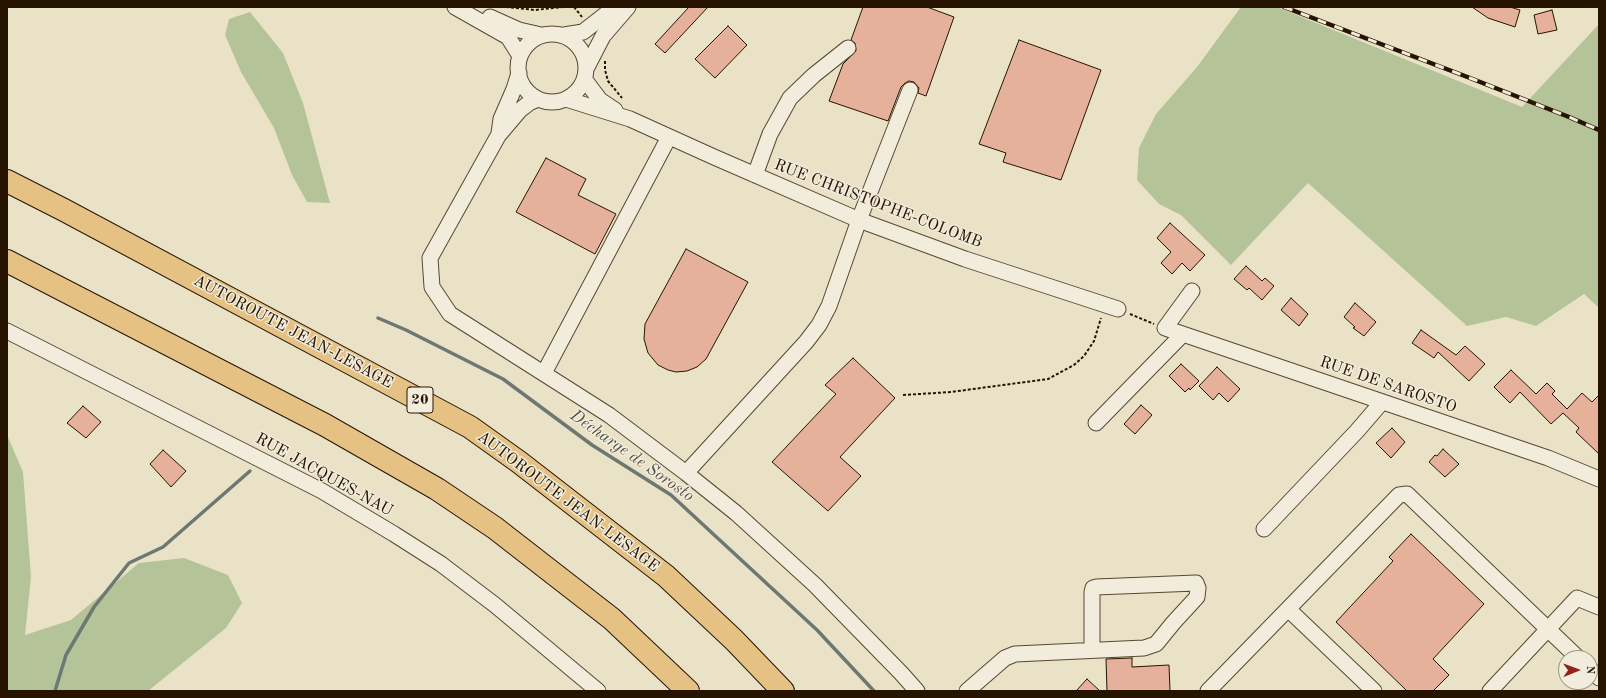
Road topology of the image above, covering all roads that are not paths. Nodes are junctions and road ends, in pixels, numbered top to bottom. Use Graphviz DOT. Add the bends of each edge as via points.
graph roads {
  1 [pos="455,7"];
  2 [pos="467,7"];
  3 [pos="615,7"];
  4 [pos="628,7"];
  5 [pos="541,35"];
  6 [pos="564,35"];
  7 [pos="848,48"];
  8 [pos="520,56"];
  9 [pos="519,73"];
  10 [pos="586,73"];
  11 [pos="910,90"];
  12 [pos="538,99"];
  13 [pos="566,99"];
  14 [pos="630,119"];
  15 [pos="498,136"];
  16 [pos="669,137"];
  17 [pos="755,175"];
  18 [pos="7,181"];
  19 [pos="860,220"];
  20 [pos="7,261"];
  21 [pos="1192,291"];
  22 [pos="1111,307"];
  23 [pos="7,331"];
  24 [pos="1182,335"];
  25 [pos="544,373"];
  26 [pos="1382,402"];
  27 [pos="1096,423"];
  28 [pos="686,473"];
  29 [pos="1599,479"];
  30 [pos="1264,530"];
  31 [pos="1599,607"];
  32 [pos="1288,609"];
  33 [pos="1548,630"];
  34 [pos="734,640"];
  35 [pos="1092,650"];
  36 [pos="1569,650"];
  37 [pos="598,691"];
  38 [pos="688,691"];
  39 [pos="783,691"];
  40 [pos="794,691"];
  41 [pos="917,691"];
  42 [pos="967,691"];
  43 [pos="1208,691"];
  44 [pos="1374,691"];
  45 [pos="1490,691"];
  1 -- 8 [label="street" via="508,37"];
  2 -- 5 [label="street" via="519,30"];
  3 -- 6 [label="street" via="583,32"];
  4 -- 10 [label="street" via="603,36"];
  5 -- 6 [label="street"];
  5 -- 8 [label="street" via="531,40"];
  6 -- 10 [label="street" via="580,47 587,62"];
  7 -- 17 [label="street" via="814,74 790,98 770,134"];
  8 -- 9 [label="street"];
  9 -- 12 [label="street" via="524,87"];
  9 -- 15 [label="street" via="501,120"];
  10 -- 13 [label="street" via="578,91"];
  10 -- 14 [label="street, RUE CHRISTOPHE-COLOMB" via="600,100"];
  11 -- 19 [label="street"];
  12 -- 13 [label="street" via="551,102"];
  12 -- 15 [label="street" via="520,110"];
  13 -- 14 [label="street, RUE CHRISTOPHE-COLOMB"];
  14 -- 16 [label="street, RUE CHRISTOPHE-COLOMB"];
  15 -- 25 [label="street" via="430,258 432,287 450,314"];
  16 -- 17 [label="street, RUE CHRISTOPHE-COLOMB"];
  16 -- 25 [label="street"];
  17 -- 19 [label="street, RUE CHRISTOPHE-COLOMB"];
  18 -- 34 [label="highway, AUTOROUTE JEAN-LESAGE / 20" via="470,427 666,576"];
  19 -- 22 [label="street, RUE CHRISTOPHE-COLOMB" via="965,259"];
  19 -- 28 [label="street" via="829,306 819,325"];
  20 -- 38 [label="highway" via="326,425 437,489 495,528 612,619"];
  21 -- 24 [label="street, RUE DE SAROSTO" via="1165,328"];
  23 -- 37 [label="street, RUE JACQUES-NAU" via="322,491 394,534 495,605"];
  24 -- 26 [label="street, RUE DE SAROSTO"];
  24 -- 27 [label="street"];
  25 -- 28 [label="street" via="609,415"];
  26 -- 29 [label="street, RUE DE SAROSTO" via="1548,458"];
  26 -- 30 [label="street"];
  28 -- 41 [label="street" via="736,513 814,585"];
  31 -- 33 [label="street" via="1577,598"];
  32 -- 33 [label="street" via="1399,495 1406,494"];
  32 -- 43 [label="street"];
  32 -- 44 [label="street"];
  33 -- 36 [label="street"];
  33 -- 45 [label="street"];
  34 -- 39 [label="highway, AUTOROUTE JEAN-LESAGE / 20"];
  34 -- 40 [label="highway" via="776,673"];
  35 -- 35 [label="street" via="1144,648 1156,644 1196,597 1196,584 1093,588"];
  35 -- 42 [label="street" via="1015,654 1005,658"];
}
